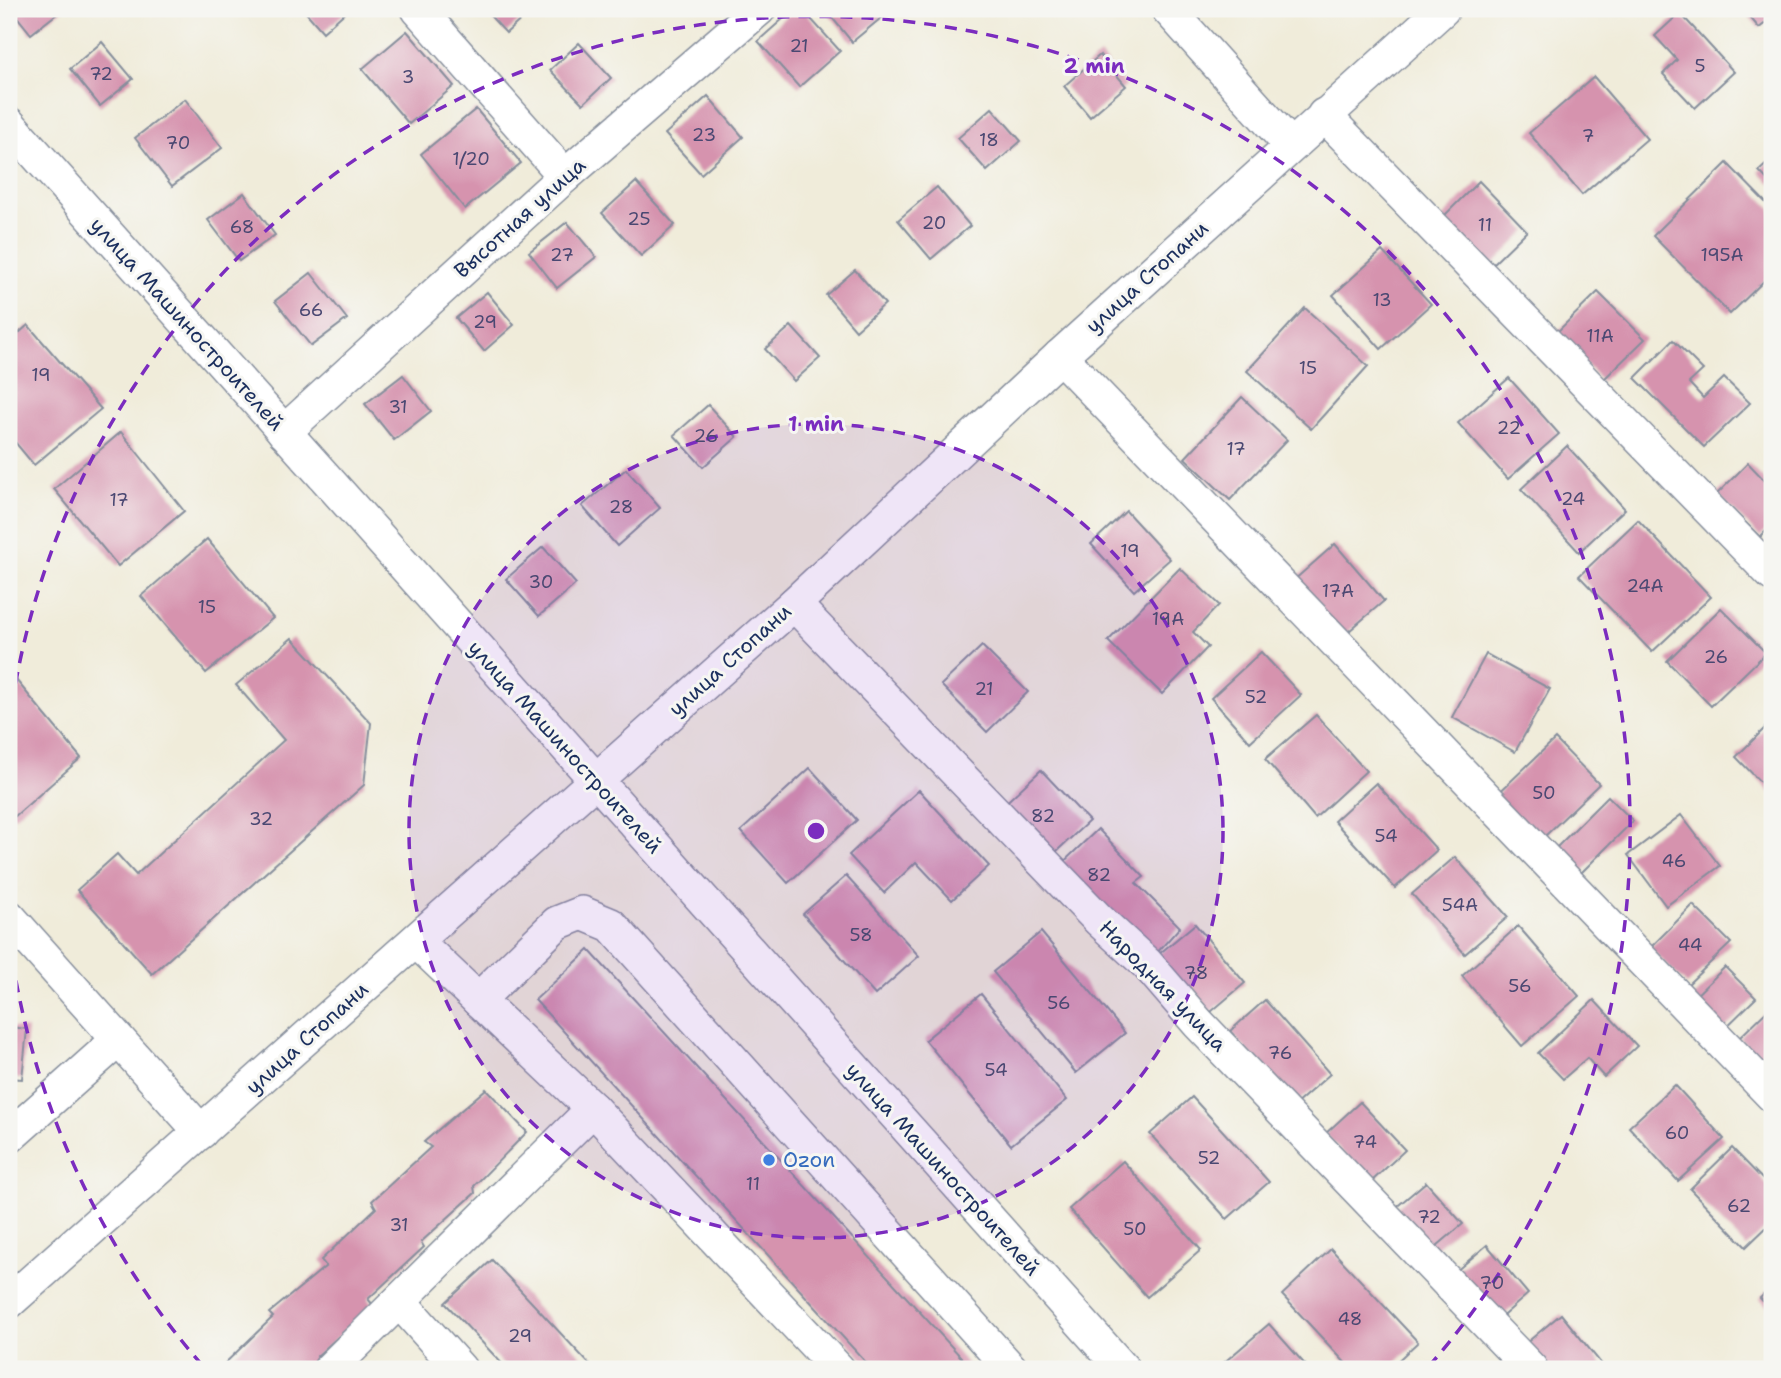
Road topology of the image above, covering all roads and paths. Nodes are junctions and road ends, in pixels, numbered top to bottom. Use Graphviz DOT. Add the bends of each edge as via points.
graph roads {
  1 [pos="418,9"];
  2 [pos="759,9"];
  3 [pos="1168,9"];
  4 [pos="1443,9"];
  5 [pos="1324,116"];
  6 [pos="9,124"];
  7 [pos="1291,146"];
  8 [pos="565,176"];
  9 [pos="1060,356"];
  10 [pos="284,432"];
  11 [pos="1772,574"];
  12 [pos="794,604"];
  13 [pos="595,781"];
  14 [pos="9,917"];
  15 [pos="416,941"];
  16 [pos="478,1000"];
  17 [pos="118,1040"];
  18 [pos="1772,1096"];
  19 [pos="593,1108"];
  20 [pos="201,1132"];
  21 [pos="9,1137"];
  22 [pos="9,1302"];
  23 [pos="400,1302"];
  24 [pos="330,1369"];
  25 [pos="460,1369"];
  26 [pos="838,1369"];
  27 [pos="1011,1369"];
  28 [pos="1123,1369"];
  29 [pos="1531,1369"];
  1 -- 8 [label="street"];
  2 -- 8 [label="street, Высотная улица"];
  3 -- 7 [label="street"];
  4 -- 5 [label="street, улица Стопани"];
  5 -- 7 [label="street, улица Стопани"];
  5 -- 11 [label="street"];
  6 -- 10 [label="street, улица Машиностроителей"];
  7 -- 9 [label="street, улица Стопани"];
  8 -- 10 [label="street, Высотная улица"];
  9 -- 12 [label="street, улица Стопани"];
  9 -- 18 [label="street"];
  10 -- 13 [label="street, улица Машиностроителей"];
  12 -- 13 [label="street, улица Стопани"];
  12 -- 29 [label="street, Народная улица" via="1090,911 1147,964 1198,1023"];
  13 -- 15 [label="street, улица Стопани"];
  13 -- 28 [label="street, улица Машиностроителей"];
  14 -- 17 [label="street"];
  15 -- 16 [label="street"];
  15 -- 20 [label="street, улица Стопани"];
  16 -- 19 [label="street"];
  16 -- 27 [label="street" via="556,923 582,913 611,925"];
  17 -- 20 [label="street"];
  17 -- 21 [label="street"];
  19 -- 23 [label="street"];
  19 -- 26 [label="street"];
  20 -- 22 [label="street, улица Стопани"];
  23 -- 24 [label="street"];
  23 -- 25 [label="street"];
}
